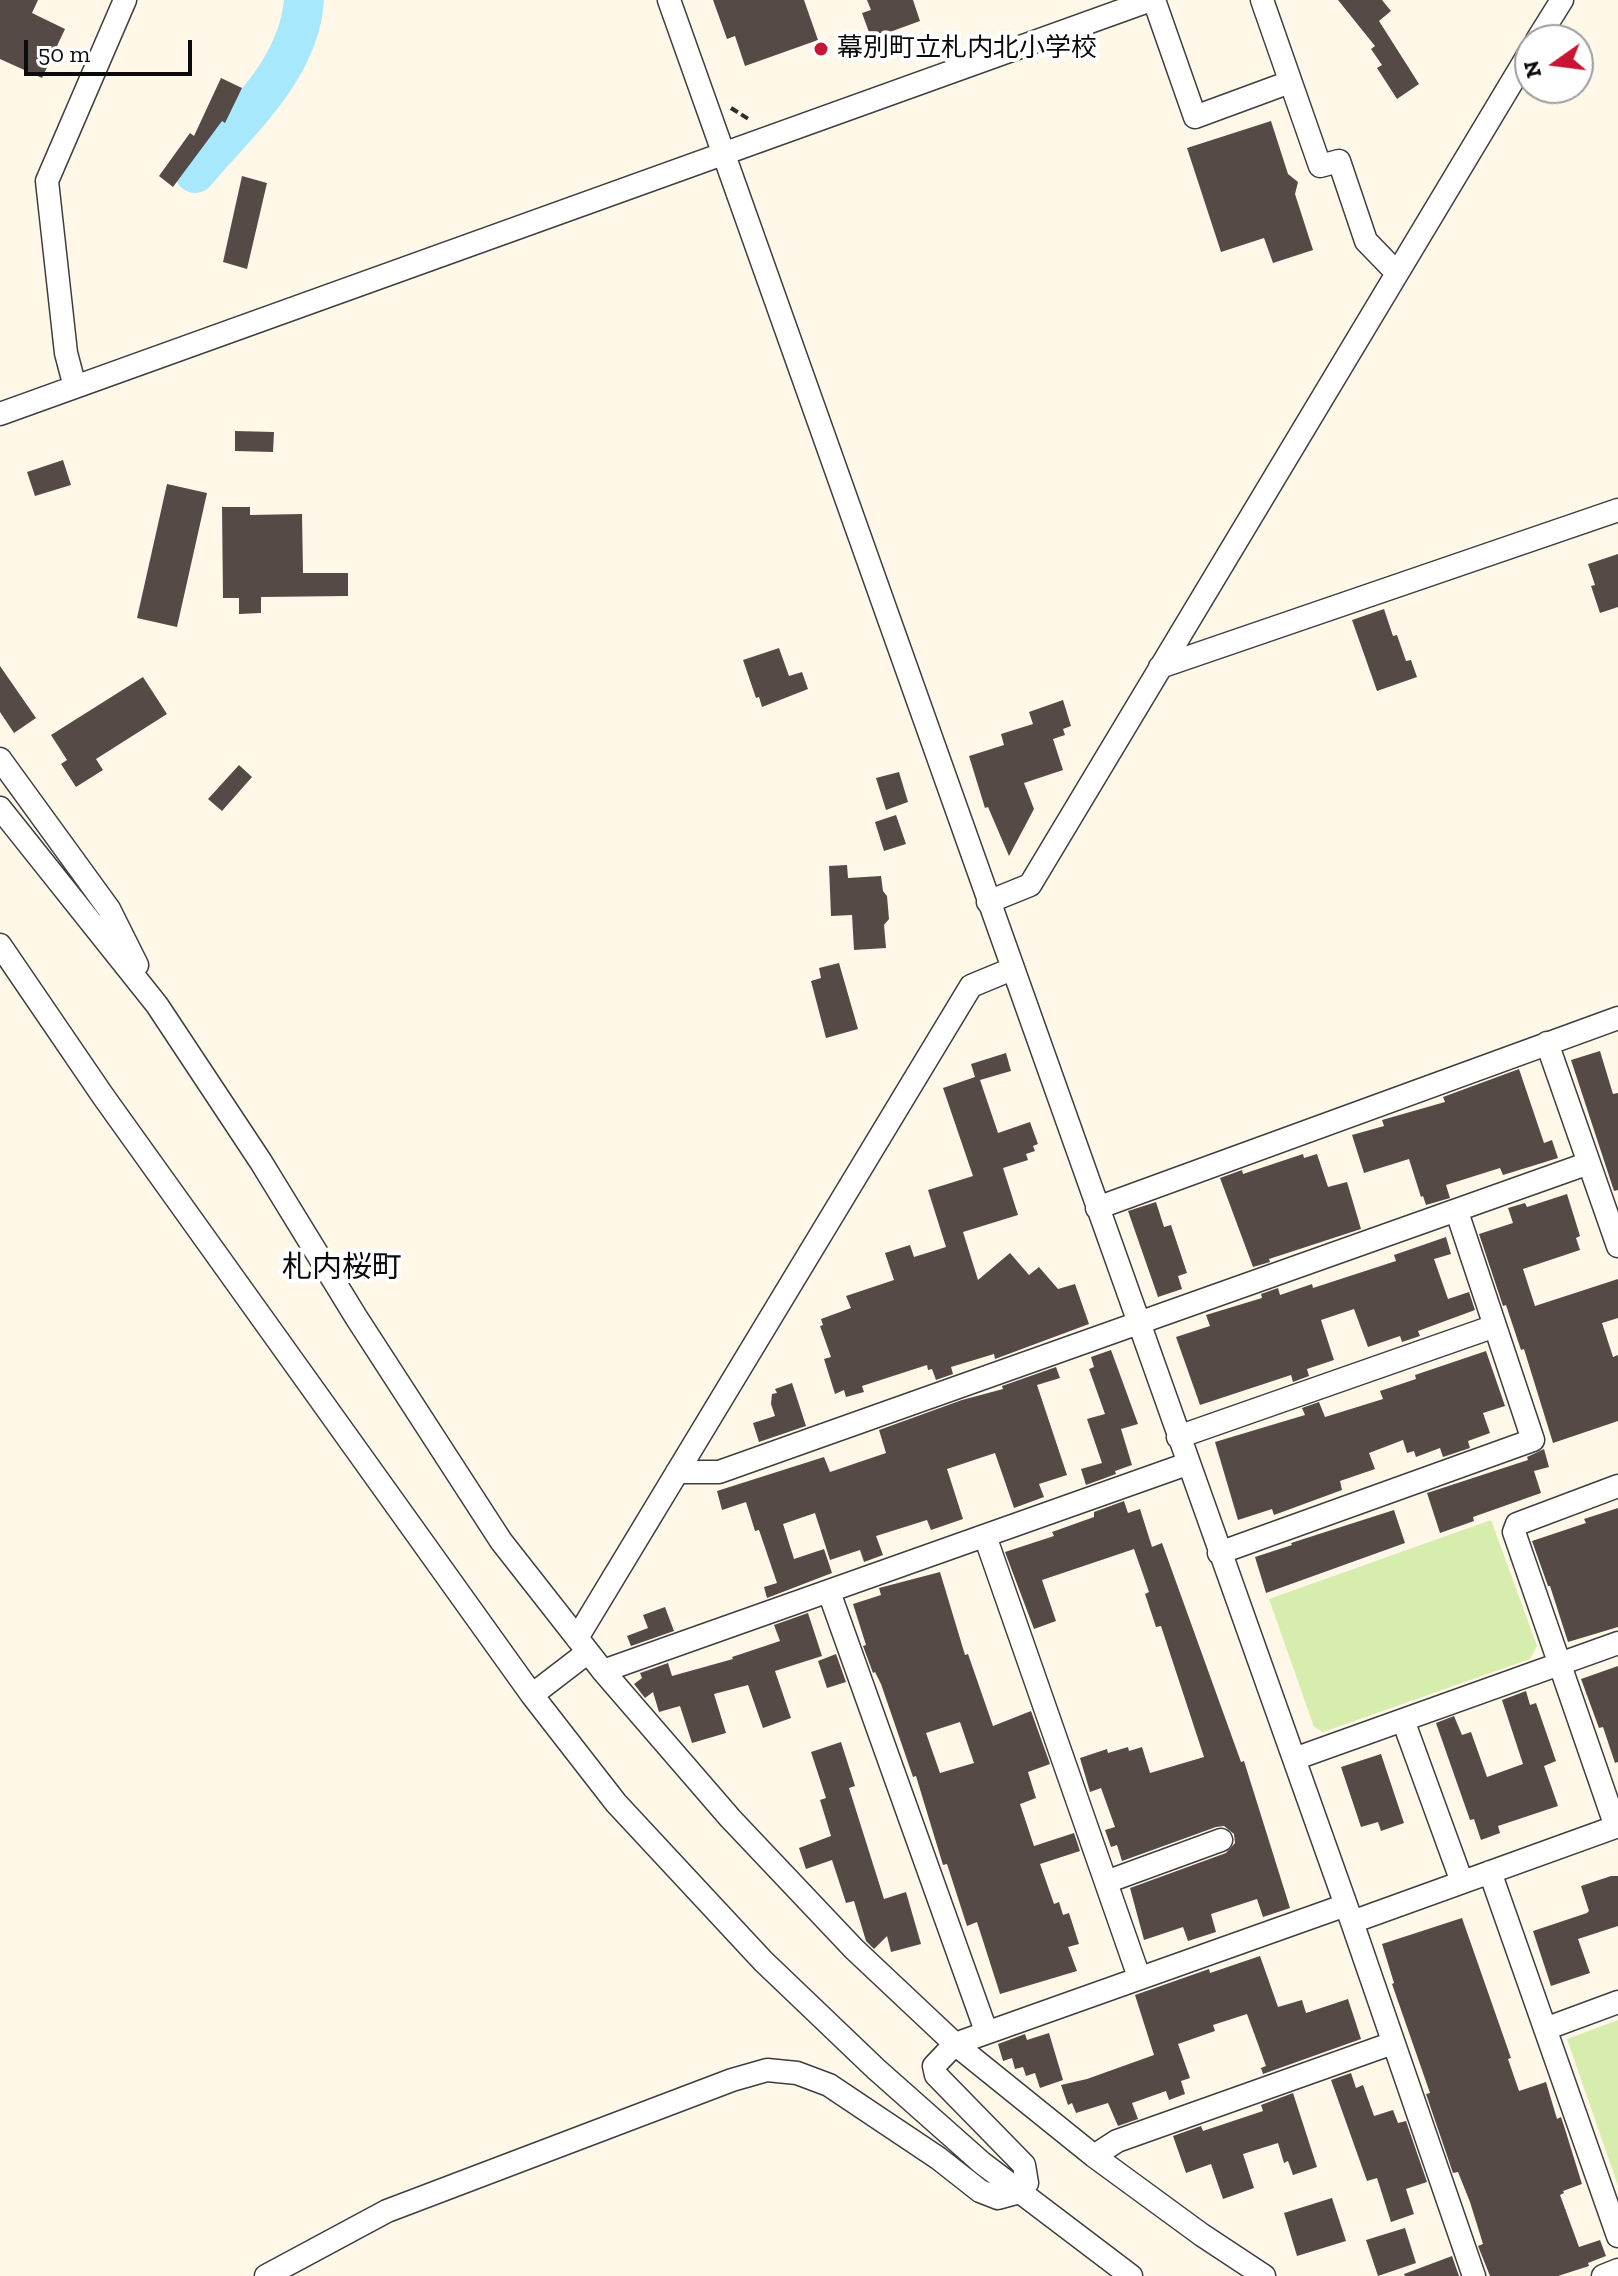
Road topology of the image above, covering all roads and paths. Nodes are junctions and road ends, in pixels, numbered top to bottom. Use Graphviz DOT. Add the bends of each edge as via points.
graph roads {
  1 [pos="125,0"];
  2 [pos="669,0"];
  3 [pos="1153,0"];
  4 [pos="1262,0"];
  5 [pos="1562,0"];
  6 [pos="1547,24"];
  7 [pos="1514,79"];
  8 [pos="1290,82"];
  9 [pos="726,95"];
  10 [pos="764,115"];
  11 [pos="723,155"];
  12 [pos="1397,273"];
  13 [pos="75,387"];
  14 [pos="0,414"];
  15 [pos="1618,510"];
  16 [pos="1160,667"];
  17 [pos="0,759"];
  18 [pos="0,808"];
  19 [pos="988,902"];
  20 [pos="0,945"];
  21 [pos="1012,969"];
  22 [pos="157,1005"];
  23 [pos="1618,1018"];
  24 [pos="1547,1043"];
  25 [pos="1589,1163"];
  26 [pos="1097,1208"];
  27 [pos="1457,1212"];
  28 [pos="1618,1246"];
  29 [pos="1138,1325"];
  30 [pos="1495,1326"];
  31 [pos="1178,1437"];
  32 [pos="1187,1464"];
  33 [pos="677,1472"];
  34 [pos="1618,1486"];
  35 [pos="985,1536"];
  36 [pos="1219,1553"];
  37 [pos="829,1592"];
  38 [pos="1618,1643"];
  39 [pos="582,1645"];
  40 [pos="1559,1663"];
  41 [pos="603,1671"];
  42 [pos="532,1695"];
  43 [pos="1403,1720"];
  44 [pos="1294,1759"];
  45 [pos="1617,1826"];
  46 [pos="1221,1840"];
  47 [pos="1490,1872"];
  48 [pos="1106,1882"];
  49 [pos="1462,1882"];
  50 [pos="1349,1913"];
  51 [pos="1139,1977"];
  52 [pos="1618,2002"];
  53 [pos="1545,2029"];
  54 [pos="986,2031"];
  55 [pos="1393,2043"];
  56 [pos="955,2044"];
  57 [pos="1094,2156"];
  58 [pos="1020,2192"];
  59 [pos="1618,2236"];
  60 [pos="1618,2270"];
  61 [pos="266,2276"];
  62 [pos="1131,2276"];
  63 [pos="1264,2276"];
  64 [pos="1474,2276"];
  65 [pos="1603,2276"];
  1 -- 13 [label="street" via="47,181 66,353"];
  2 -- 11 [label="street"];
  3 -- 8 [label="street" via="1195,117"];
  3 -- 11 [label="street"];
  4 -- 8 [label="street"];
  5 -- 6 [label="street"];
  7 -- 12 [label="street"];
  8 -- 12 [label="street" via="1320,166 1339,161 1366,241"];
  9 -- 10 [label="path" via="731,109 749,120"];
  11 -- 13 [label="street"];
  11 -- 19 [label="street"];
  12 -- 16 [label="street"];
  13 -- 14 [label="street"];
  15 -- 16 [label="street"];
  16 -- 19 [label="street" via="1030,885"];
  17 -- 22 [label="street" via="109,909"];
  18 -- 22 [label="street"];
  19 -- 21 [label="street"];
  20 -- 42 [label="street"];
  21 -- 26 [label="street"];
  21 -- 33 [label="street" via="971,986"];
  22 -- 39 [label="street" via="501,1541"];
  23 -- 24 [label="street"];
  24 -- 25 [label="street"];
  24 -- 26 [label="street"];
  25 -- 27 [label="street"];
  25 -- 28 [label="street"];
  26 -- 29 [label="street"];
  27 -- 29 [label="street"];
  27 -- 30 [label="street"];
  29 -- 31 [label="street"];
  29 -- 33 [label="street" via="719,1472"];
  30 -- 31 [label="street"];
  30 -- 36 [label="street" via="1533,1440"];
  31 -- 32 [label="street"];
  32 -- 35 [label="street"];
  32 -- 36 [label="street"];
  33 -- 39 [label="street"];
  34 -- 40 [label="street" via="1517,1524 1514,1532"];
  35 -- 37 [label="street"];
  35 -- 48 [label="street"];
  36 -- 44 [label="street"];
  37 -- 41 [label="street"];
  37 -- 54 [label="street"];
  38 -- 40 [label="street"];
  39 -- 41 [label="street"];
  39 -- 42 [label="street"];
  40 -- 43 [label="street"];
  40 -- 45 [label="street"];
  41 -- 56 [label="street" via="730,1818 854,1949"];
  42 -- 58 [label="street" via="616,1803 763,1961 888,2079"];
  43 -- 44 [label="street"];
  43 -- 49 [label="street"];
  44 -- 50 [label="street"];
  45 -- 47 [label="street"];
  46 -- 48 [label="street"];
  47 -- 49 [label="street"];
  47 -- 53 [label="street"];
  48 -- 51 [label="street"];
  49 -- 50 [label="street"];
  50 -- 51 [label="street"];
  50 -- 55 [label="street"];
  51 -- 54 [label="street"];
  52 -- 53 [label="street"];
  53 -- 59 [label="street"];
  54 -- 56 [label="street"];
  55 -- 57 [label="street" via="1117,2141"];
  55 -- 64 [label="street"];
  56 -- 57 [label="street"];
  56 -- 58 [label="street" via="934,2066 936,2075 1024,2165 1027,2183"];
  57 -- 63 [label="street"];
  58 -- 61 [label="street" via="998,2198 980,2191 829,2085 797,2073 767,2070 387,2211"];
  58 -- 62 [label="street"];
  60 -- 65 [label="street"];
}
